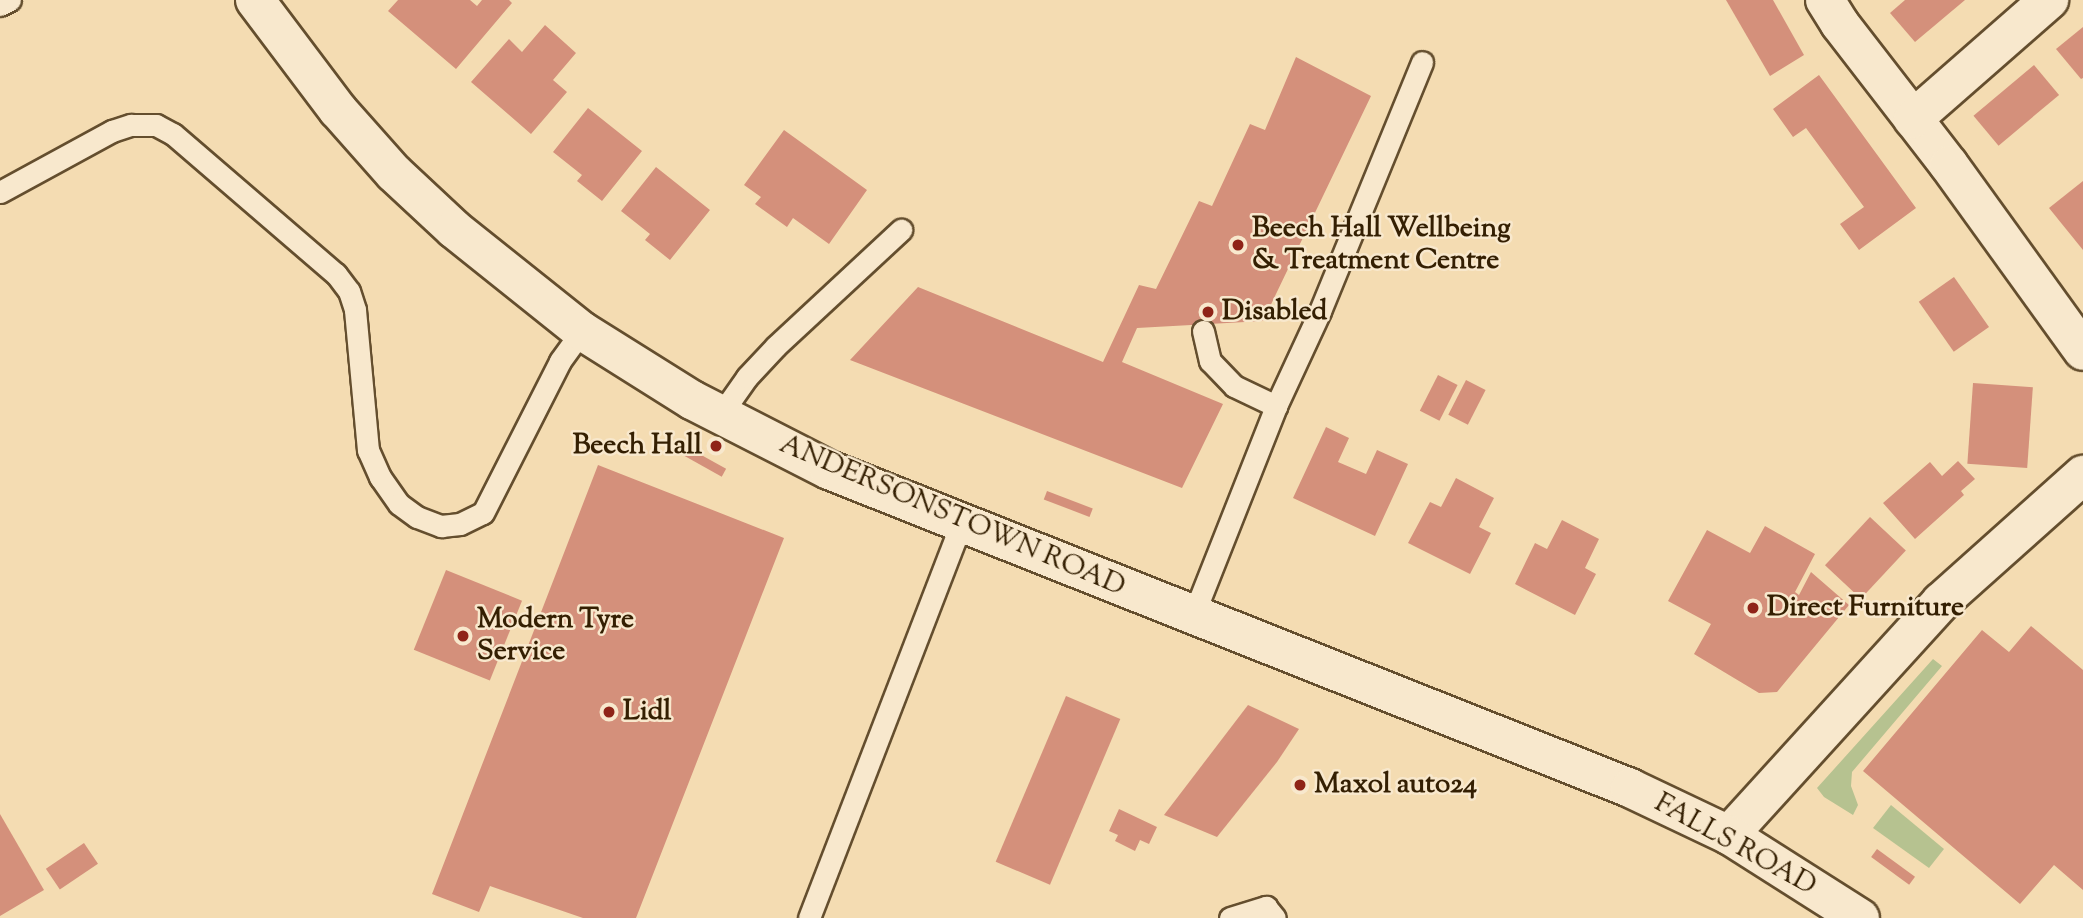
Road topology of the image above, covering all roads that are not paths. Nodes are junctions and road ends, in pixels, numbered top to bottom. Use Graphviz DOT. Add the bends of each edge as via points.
graph roads {
  1 [pos="10,0"];
  2 [pos="1825,0"];
  3 [pos="2049,0"];
  4 [pos="258,2"];
  5 [pos="0,5"];
  6 [pos="1422,62"];
  7 [pos="1913,119"];
  8 [pos="0,192"];
  9 [pos="901,230"];
  10 [pos="582,331"];
  11 [pos="1203,331"];
  12 [pos="2081,342"];
  13 [pos="1276,406"];
  14 [pos="721,414"];
  15 [pos="2083,475"];
  16 [pos="961,524"];
  17 [pos="1193,616"];
  18 [pos="1606,779"];
  19 [pos="1730,835"];
  20 [pos="809,918"];
  21 [pos="1230,918"];
  22 [pos="1275,918"];
  23 [pos="1860,918"];
  1 -- 5 [label="lane"];
  2 -- 7 [label="main road"];
  3 -- 7 [label="main road"];
  4 -- 10 [label="main road, ANDERSONSTOWN ROAD" via="338,110 394,173 454,229"];
  6 -- 13 [label="lane" via="1320,312"];
  7 -- 12 [label="main road"];
  8 -- 10 [label="lane" via="112,131 156,125 173,134 336,274 349,291 355,310 368,450 399,504 441,526 460,524 483,513 560,361"];
  9 -- 14 [label="lane" via="776,346"];
  10 -- 14 [label="main road, ANDERSONSTOWN ROAD"];
  11 -- 13 [label="lane" via="1210,361 1234,386"];
  13 -- 17 [label="lane"];
  14 -- 16 [label="main road, ANDERSONSTOWN ROAD" via="829,470"];
  15 -- 19 [label="main road" via="1941,602"];
  16 -- 17 [label="main road, ANDERSONSTOWN ROAD"];
  16 -- 20 [label="lane"];
  17 -- 18 [label="main road, ANDERSONSTOWN ROAD"];
  18 -- 19 [label="main road, FALLS ROAD"];
  19 -- 23 [label="main road, FALLS ROAD"];
  21 -- 22 [label="lane" via="1266,907"];
}
